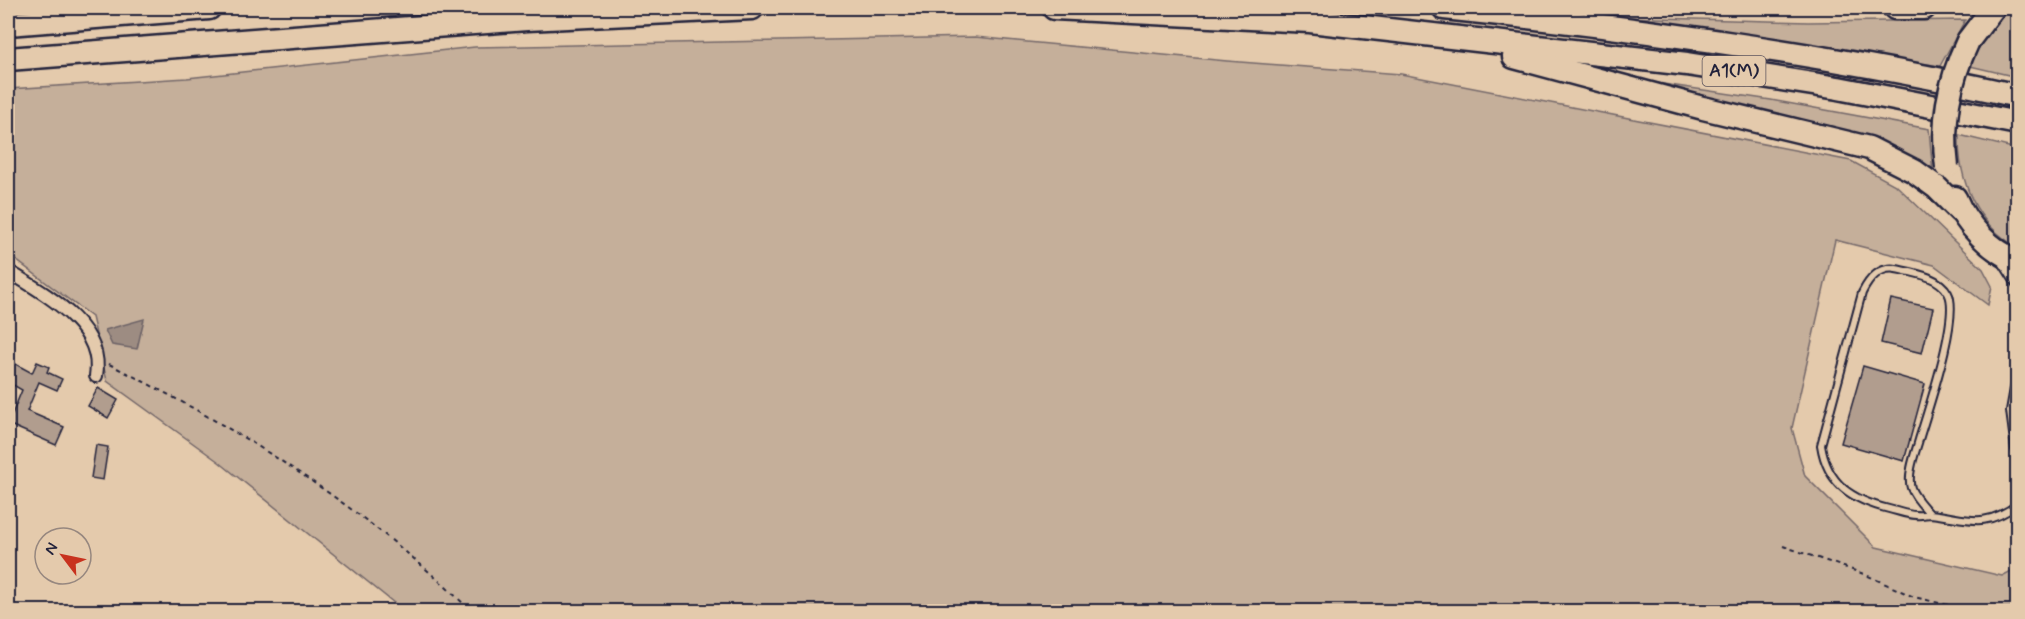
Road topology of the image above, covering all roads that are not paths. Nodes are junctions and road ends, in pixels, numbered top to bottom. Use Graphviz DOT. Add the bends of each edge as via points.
graph roads {
  1 [pos="209,8"];
  2 [pos="752,8"];
  3 [pos="1054,8"];
  4 [pos="1443,8"];
  5 [pos="1559,8"];
  6 [pos="1894,8"];
  7 [pos="1924,8"];
  8 [pos="1994,8"];
  9 [pos="1493,13"];
  10 [pos="8,24"];
  11 [pos="1448,39"];
  12 [pos="8,59"];
  13 [pos="2018,96"];
  14 [pos="2018,123"];
  15 [pos="1960,211"];
  16 [pos="2008,256"];
  17 [pos="8,271"];
  18 [pos="2018,282"];
  19 [pos="96,376"];
  20 [pos="2018,383"];
  21 [pos="2018,449"];
  22 [pos="2018,504"];
  23 [pos="1930,514"];
  1 -- 10 [label="highway"];
  2 -- 12 [label="highway" via="527,19"];
  3 -- 11 [label="highway, A1(M)" via="1310,21"];
  4 -- 9 [label="highway, A1(M)"];
  5 -- 9 [label="highway, A1(M)"];
  6 -- 7 [label="highway"];
  8 -- 15 [label="highway, bridge" via="1968,41 1953,75 1946,112 1944,147"];
  9 -- 13 [label="highway, A1(M)" via="1688,37"];
  11 -- 14 [label="highway, A1(M)" via="1687,64"];
  11 -- 15 [label="highway, A1(M)" via="1869,148 1914,171"];
  15 -- 16 [label="highway" via="1977,232"];
  16 -- 18 [label="street"];
  17 -- 19 [label="street" via="73,316 90,340"];
  20 -- 21 [label="street" via="2013,411"];
  22 -- 23 [label="lane" via="2001,516 1980,522"];
  23 -- 23 [label="lane" via="1911,488 1912,463 1949,331 1952,304 1949,294 1934,280 1885,269 1871,277 1862,293 1821,445 1823,459 1832,478 1865,503 1915,515"];
}
